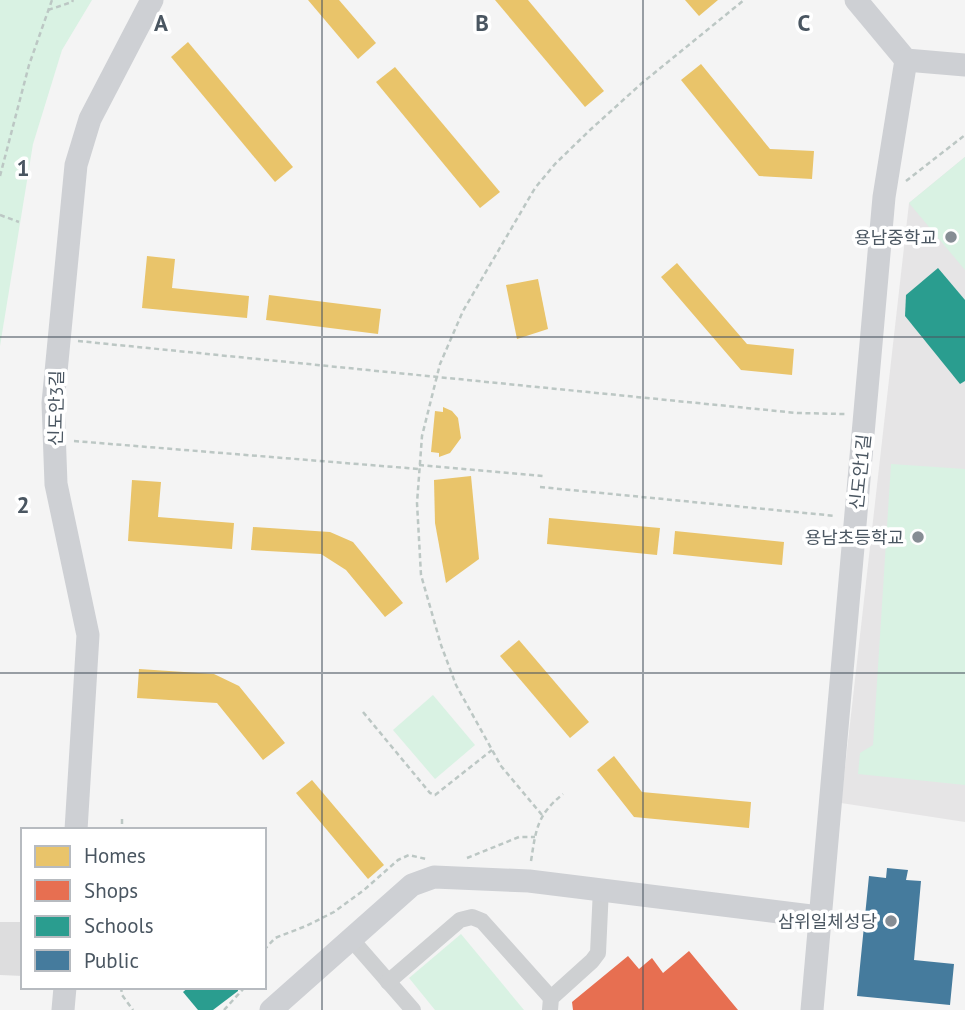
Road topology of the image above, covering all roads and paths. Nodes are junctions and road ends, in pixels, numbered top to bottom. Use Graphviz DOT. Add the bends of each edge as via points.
graph roads {
  1 [pos="52,0"];
  2 [pos="73,0"];
  3 [pos="152,0"];
  4 [pos="744,0"];
  5 [pos="856,0"];
  6 [pos="48,10"];
  7 [pos="905,60"];
  8 [pos="965,65"];
  9 [pos="965,135"];
  10 [pos="0,176"];
  11 [pos="884,197"];
  12 [pos="0,215"];
  13 [pos="19,222"];
  14 [pos="60,339"];
  15 [pos="437,377"];
  16 [pos="865,414"];
  17 [pos="55,439"];
  18 [pos="419,467"];
  19 [pos="543,475"];
  20 [pos="540,486"];
  21 [pos="855,518"];
  22 [pos="363,712"];
  23 [pos="492,750"];
  24 [pos="563,794"];
  25 [pos="542,815"];
  26 [pos="122,819"];
  27 [pos="76,828"];
  28 [pos="122,828"];
  29 [pos="529,881"];
  30 [pos="601,888"];
  31 [pos="819,917"];
  32 [pos="352,940"];
  33 [pos="388,982"];
  34 [pos="65,989"];
  35 [pos="121,989"];
  36 [pos="243,989"];
  37 [pos="550,1004"];
  38 [pos="63,1010"];
  39 [pos="133,1010"];
  40 [pos="224,1010"];
  41 [pos="271,1010"];
  42 [pos="412,1010"];
  43 [pos="813,1010"];
  1 -- 6 [label="path"];
  2 -- 6 [label="path"];
  3 -- 14 [label="street, 신도안3길" via="90,119 76,165"];
  4 -- 15 [label="path" via="598,123 535,188 463,311"];
  5 -- 7 [label="street"];
  6 -- 10 [label="path"];
  7 -- 8 [label="street"];
  7 -- 11 [label="street, 신도안1길"];
  9 -- 11 [label="path"];
  11 -- 16 [label="street, 신도안1길"];
  12 -- 13 [label="path"];
  14 -- 15 [label="path"];
  14 -- 17 [label="street, 신도안3길" via="53,403"];
  15 -- 16 [label="path" via="797,413"];
  15 -- 18 [label="path"];
  16 -- 21 [label="street, 신도안1길"];
  17 -- 18 [label="path"];
  17 -- 27 [label="street, 신도안3길" via="56,484 88,635"];
  18 -- 19 [label="path"];
  18 -- 23 [label="path" via="421,575 456,685"];
  20 -- 21 [label="path"];
  21 -- 31 [label="street, 신도안1길"];
  22 -- 23 [label="path" via="435,795"];
  23 -- 25 [label="path"];
  24 -- 25 [label="path"];
  25 -- 29 [label="path"];
  26 -- 28 [label="path"];
  29 -- 30 [label="street"];
  29 -- 32 [label="street" via="434,877 412,885"];
  30 -- 31 [label="street"];
  30 -- 37 [label="street" via="598,953"];
  31 -- 43 [label="street, 신도안1길"];
  32 -- 33 [label="street"];
  32 -- 41 [label="street"];
  33 -- 37 [label="street" via="460,920 472,916 482,921"];
  33 -- 42 [label="street"];
  34 -- 38 [label="street"];
  35 -- 39 [label="path"];
  36 -- 40 [label="path"];
}
